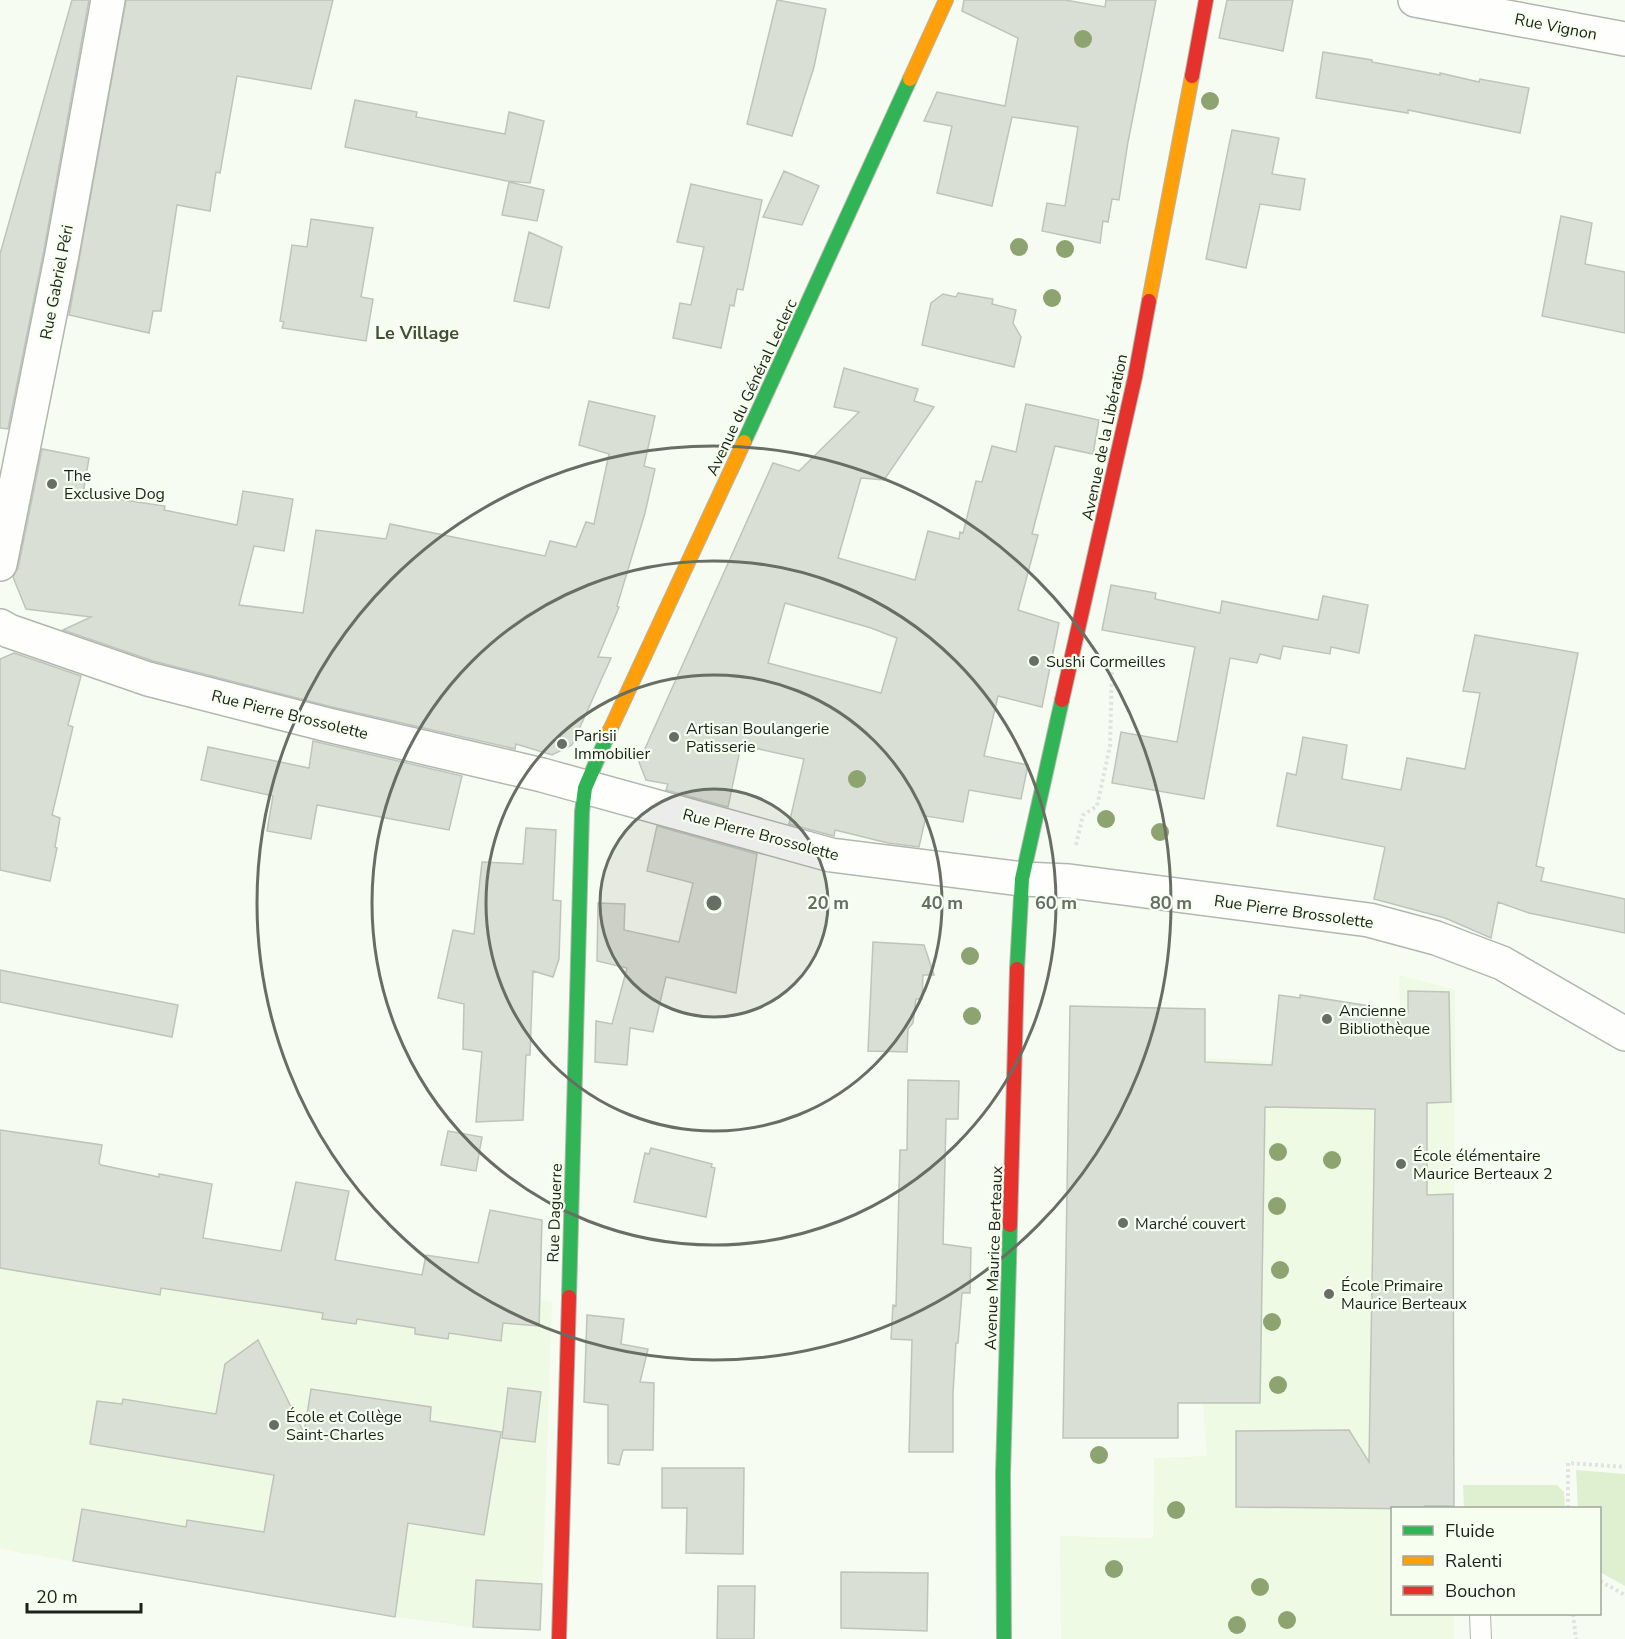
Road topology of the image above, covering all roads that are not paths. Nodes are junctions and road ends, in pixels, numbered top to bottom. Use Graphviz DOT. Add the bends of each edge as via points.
graph roads {
  1 [pos="108,0"];
  2 [pos="946,0"];
  3 [pos="1206,0"];
  4 [pos="1415,0"];
  5 [pos="1625,39"];
  6 [pos="0,564"];
  7 [pos="0,626"];
  8 [pos="585,788"];
  9 [pos="1022,879"];
  10 [pos="1625,1034"];
  11 [pos="1480,1615"];
  12 [pos="559,1639"];
  13 [pos="1004,1639"];
  14 [pos="1481,1639"];
  1 -- 6 [label="street, Rue Gabriel Péri"];
  2 -- 8 [label="street, Avenue du Général Leclerc"];
  3 -- 9 [label="street, Avenue de la Libération" via="1135,376"];
  4 -- 5 [label="street, Rue Vignon"];
  7 -- 8 [label="street, Rue Pierre Brossolette" via="148,679"];
  8 -- 9 [label="street, Rue Pierre Brossolette" via="831,855"];
  8 -- 12 [label="street, Rue Daguerre"];
  9 -- 10 [label="street, Rue Pierre Brossolette" via="1069,881 1369,920 1436,938 1502,963"];
  9 -- 13 [label="street, Avenue Maurice Berteaux" via="1003,1474"];
  11 -- 14 [label="lane"];
}
